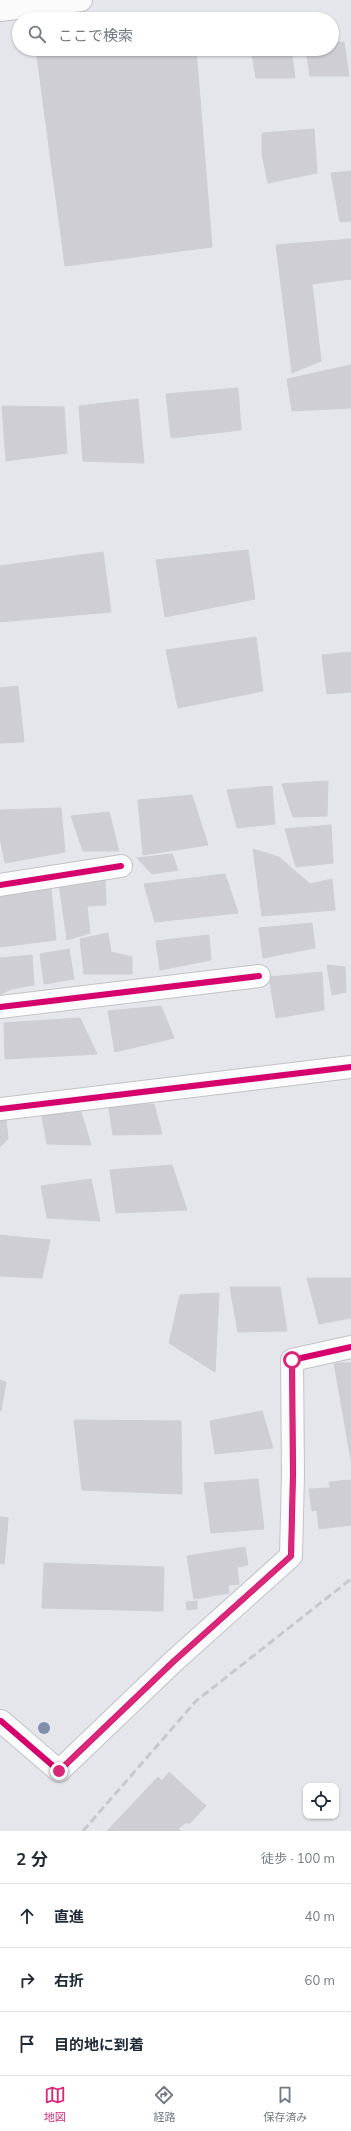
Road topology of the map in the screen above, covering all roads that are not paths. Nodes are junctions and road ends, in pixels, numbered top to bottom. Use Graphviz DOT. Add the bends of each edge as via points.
graph roads {
  1 [pos="81,0"];
  2 [pos="0,10"];
  3 [pos="121,866"];
  4 [pos="0,885"];
  5 [pos="259,976"];
  6 [pos="0,1007"];
  7 [pos="351,1067"];
  8 [pos="0,1109"];
  9 [pos="351,1348"];
  10 [pos="1,1721"];
  1 -- 2 [label="street"];
  3 -- 4 [label="street"];
  5 -- 6 [label="street"];
  7 -- 8 [label="street"];
  9 -- 10 [label="street" via="292,1360 291,1556 174,1661 59,1771"];
}
